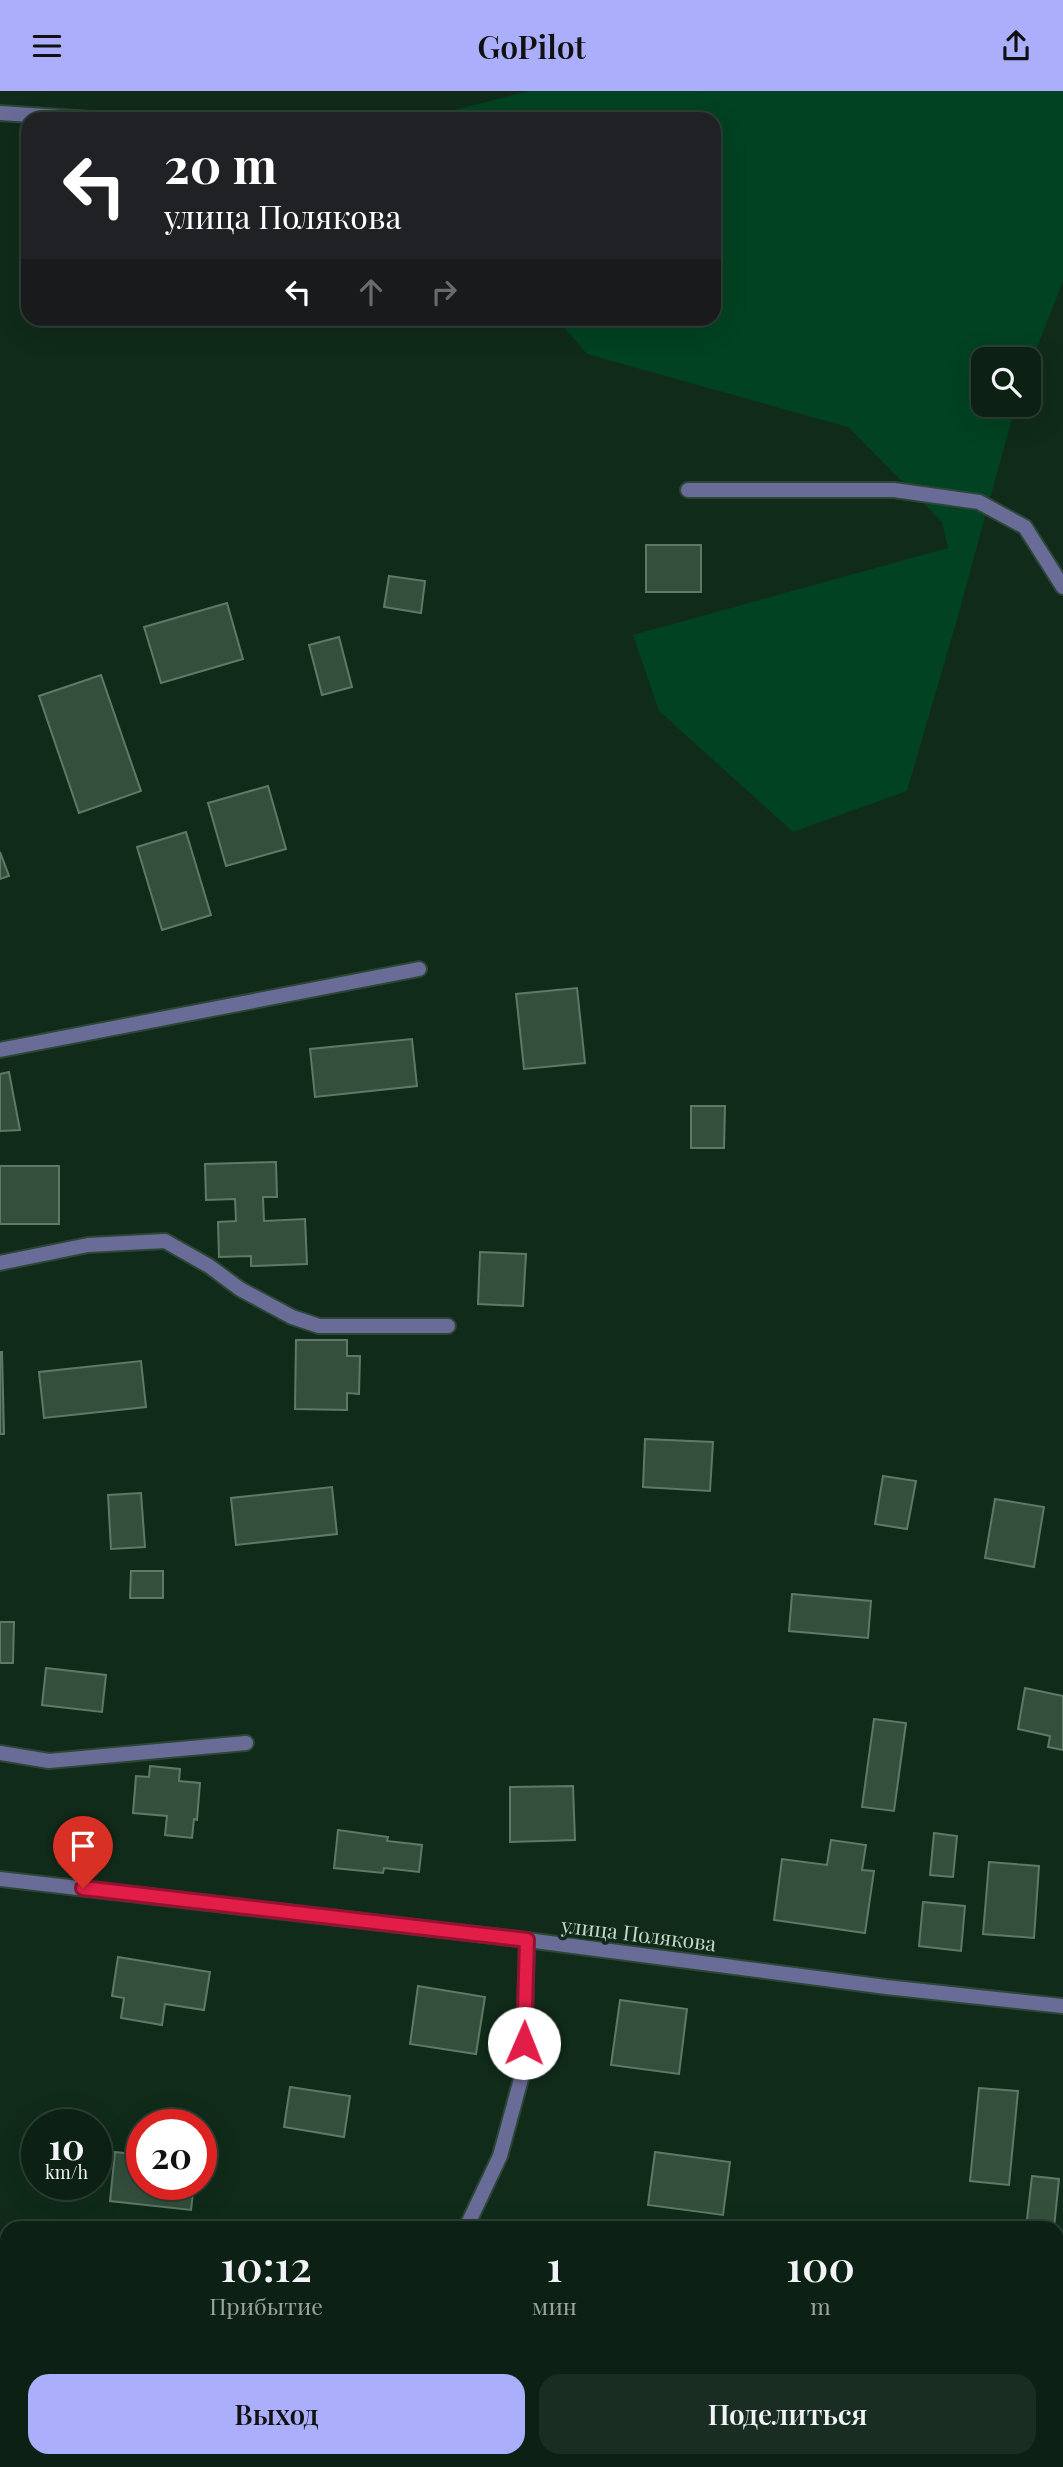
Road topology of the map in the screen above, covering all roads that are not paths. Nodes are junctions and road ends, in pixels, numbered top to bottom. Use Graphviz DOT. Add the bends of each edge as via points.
graph roads {
  1 [pos="0,113"];
  2 [pos="21,114"];
  3 [pos="688,490"];
  4 [pos="1063,587"];
  5 [pos="419,969"];
  6 [pos="0,1050"];
  7 [pos="0,1263"];
  8 [pos="448,1326"];
  9 [pos="246,1743"];
  10 [pos="0,1753"];
  11 [pos="0,1879"];
  12 [pos="527,1940"];
  13 [pos="1063,2006"];
  14 [pos="469,2221"];
  1 -- 2 [label="street"];
  3 -- 4 [label="street" via="894,490 979,502 1025,527"];
  5 -- 6 [label="street"];
  7 -- 8 [label="street" via="88,1245 165,1241 240,1289 319,1326"];
  9 -- 10 [label="street" via="49,1761"];
  11 -- 12 [label="street, улица Полякова"];
  12 -- 13 [label="street, улица Полякова"];
  12 -- 14 [label="street" via="524,2068 500,2156"];
}
